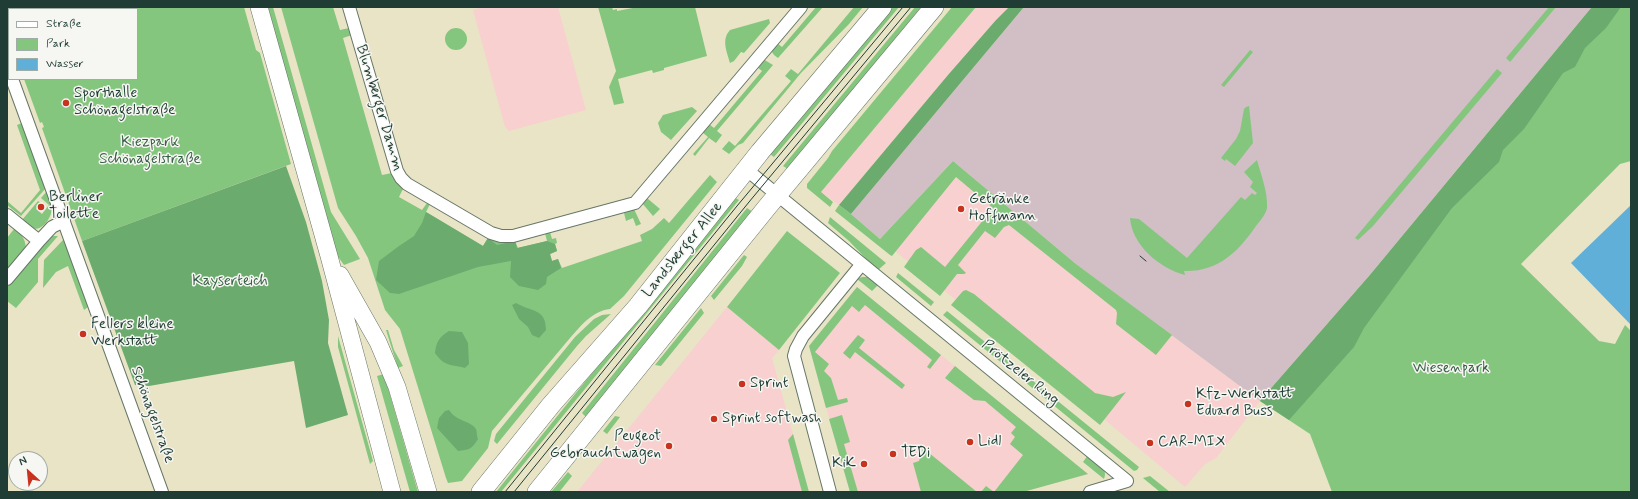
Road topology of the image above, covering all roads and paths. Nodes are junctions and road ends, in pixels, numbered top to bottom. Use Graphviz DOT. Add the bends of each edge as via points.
graph roads {
  1 [pos="259,7"];
  2 [pos="349,7"];
  3 [pos="801,7"];
  4 [pos="882,7"];
  5 [pos="934,7"];
  6 [pos="12,80"];
  7 [pos="747,170"];
  8 [pos="777,195"];
  9 [pos="7,214"];
  10 [pos="64,222"];
  11 [pos="38,241"];
  12 [pos="329,256"];
  13 [pos="861,265"];
  14 [pos="7,279"];
  15 [pos="162,492"];
  16 [pos="392,492"];
  17 [pos="428,492"];
  18 [pos="481,492"];
  19 [pos="536,492"];
  20 [pos="830,492"];
  21 [pos="1090,492"];
  1 -- 12 [label="main road"];
  2 -- 3 [label="street, Blumberger Damm" via="401,178 491,233 501,236 513,236 635,203"];
  4 -- 7 [label="main road, Landsberger Allee"];
  5 -- 8 [label="main road"];
  6 -- 10 [label="street, Schönagelstraße"];
  7 -- 8 [label="street, Prötzeler Ring"];
  7 -- 18 [label="main road, Landsberger Allee" via="638,306 551,405"];
  8 -- 13 [label="street, Prötzeler Ring"];
  8 -- 19 [label="main road"];
  9 -- 11 [label="street"];
  10 -- 11 [label="street" via="52,227"];
  10 -- 15 [label="street, Schönagelstraße"];
  11 -- 14 [label="street"];
  12 -- 16 [label="main road"];
  12 -- 17 [label="main road" via="378,342 397,387"];
  13 -- 20 [label="street" via="803,336 794,356"];
  13 -- 21 [label="street, Prötzeler Ring" via="1127,481"];
}
